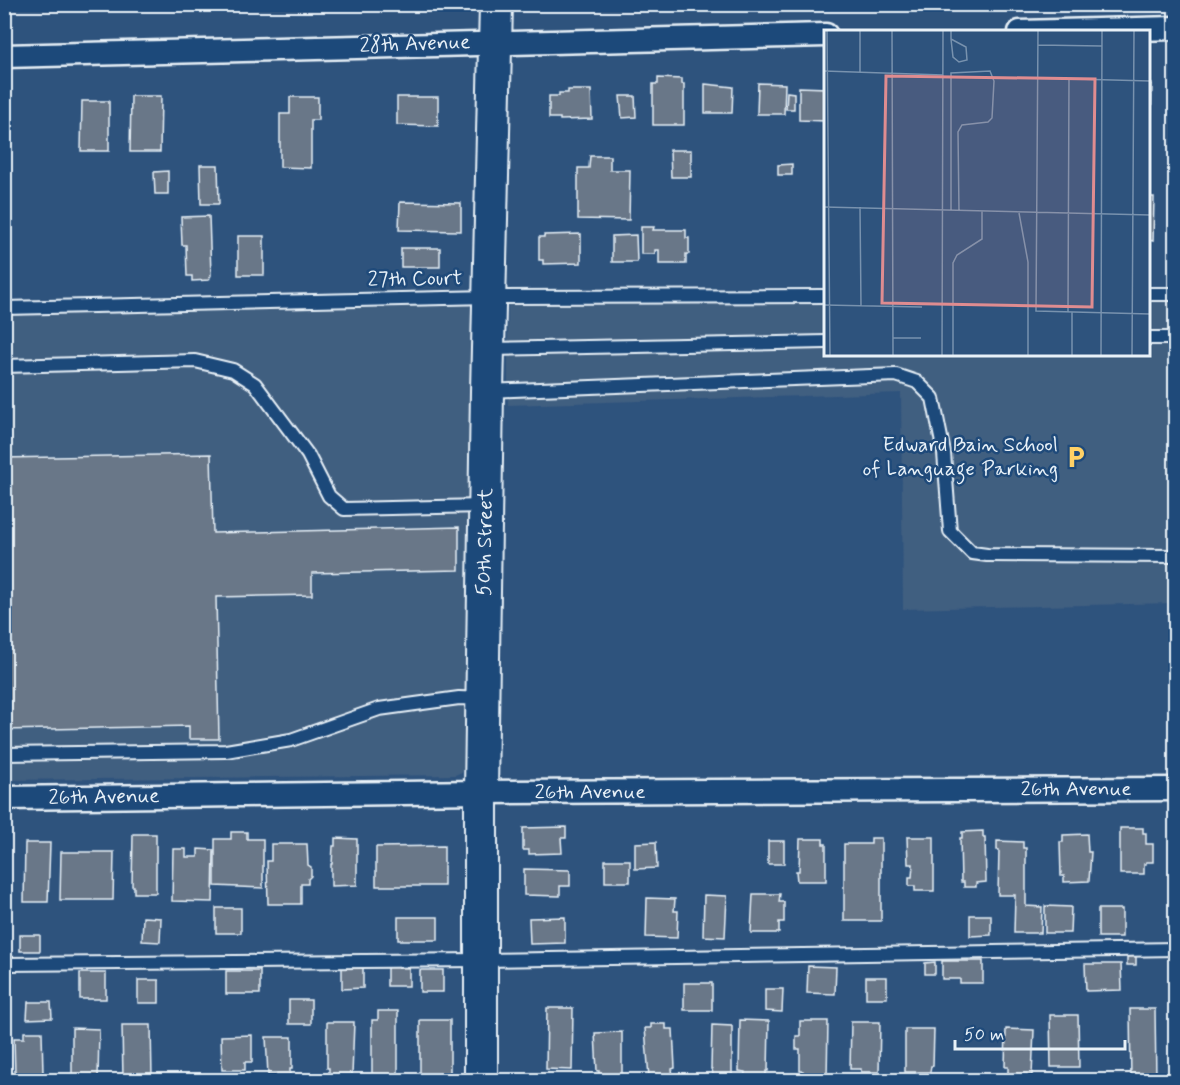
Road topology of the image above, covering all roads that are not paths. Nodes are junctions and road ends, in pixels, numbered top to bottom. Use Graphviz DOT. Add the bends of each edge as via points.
graph roads {
  1 [pos="496,4"];
  2 [pos="1176,28"];
  3 [pos="1098,30"];
  4 [pos="824,35"];
  5 [pos="496,42"];
  6 [pos="4,56"];
  7 [pos="1150,294"];
  8 [pos="1176,294"];
  9 [pos="824,296"];
  10 [pos="489,297"];
  11 [pos="4,308"];
  12 [pos="1150,338"];
  13 [pos="1176,338"];
  14 [pos="824,342"];
  15 [pos="488,349"];
  16 [pos="4,366"];
  17 [pos="487,391"];
  18 [pos="485,506"];
  19 [pos="1176,556"];
  20 [pos="483,699"];
  21 [pos="4,754"];
  22 [pos="1176,789"];
  23 [pos="481,792"];
  24 [pos="4,798"];
  25 [pos="1176,949"];
  26 [pos="481,960"];
  27 [pos="4,964"];
  28 [pos="481,1080"];
  1 -- 5 [label="street, 50th Street"];
  2 -- 3 [label="street"];
  4 -- 5 [label="street, 28th Avenue"];
  5 -- 6 [label="street, 28th Avenue"];
  5 -- 10 [label="street, 50th Street"];
  7 -- 8 [label="lane"];
  9 -- 10 [label="lane, 27th Court"];
  10 -- 11 [label="lane, 27th Court"];
  10 -- 15 [label="street, 50th Street"];
  12 -- 13 [label="lane"];
  14 -- 15 [label="lane"];
  15 -- 17 [label="street, 50th Street"];
  16 -- 18 [label="lane" via="195,362 217,365 255,384 308,455 329,496 344,509"];
  17 -- 18 [label="street, 50th Street"];
  17 -- 19 [label="lane" via="896,375 916,382 933,398 944,453 950,531 972,553"];
  18 -- 20 [label="street, 50th Street"];
  20 -- 21 [label="lane" via="459,698 379,709 291,740 226,751"];
  20 -- 23 [label="street, 50th Street"];
  22 -- 23 [label="street, 26th Avenue"];
  23 -- 24 [label="street, 26th Avenue"];
  23 -- 26 [label="street, 50th Street"];
  25 -- 26 [label="lane"];
  26 -- 27 [label="lane"];
  26 -- 28 [label="street, 50th Street"];
}
